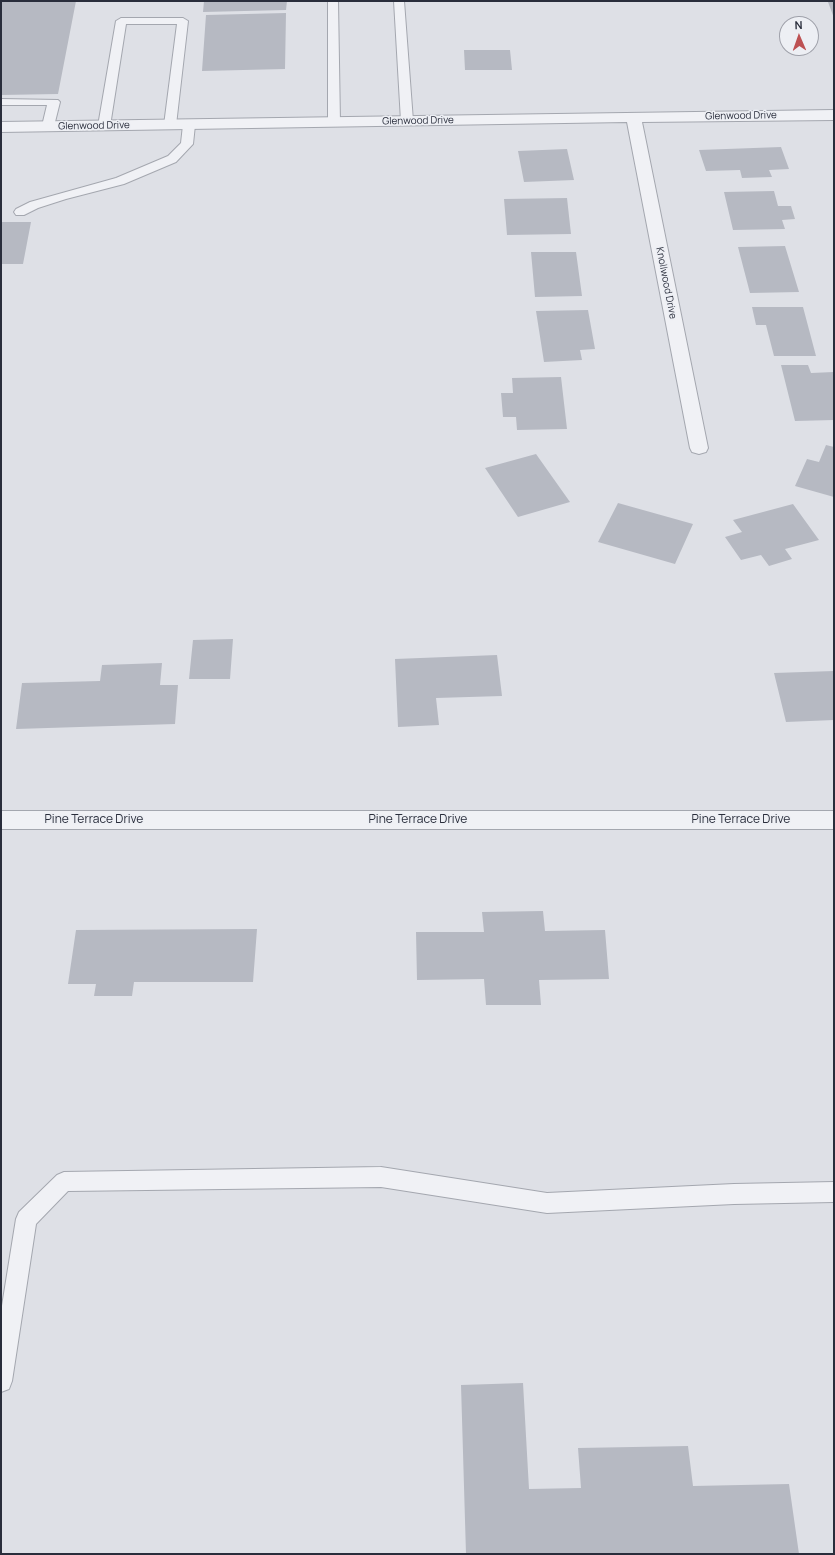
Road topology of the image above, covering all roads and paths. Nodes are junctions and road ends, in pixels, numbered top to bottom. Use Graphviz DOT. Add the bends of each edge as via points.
graph roads {
  1 [pos="333,1"];
  2 [pos="399,1"];
  3 [pos="1,102"];
  4 [pos="834,115"];
  5 [pos="634,118"];
  6 [pos="407,121"];
  7 [pos="334,122"];
  8 [pos="189,124"];
  9 [pos="170,125"];
  10 [pos="48,126"];
  11 [pos="104,126"];
  12 [pos="1,127"];
  13 [pos="20,212"];
  14 [pos="699,448"];
  15 [pos="1,820"];
  16 [pos="834,820"];
  17 [pos="834,1192"];
  18 [pos="1,1381"];
  1 -- 7 [label="lane"];
  2 -- 6 [label="lane"];
  3 -- 10 [label="lane" via="54,102"];
  4 -- 5 [label="street, Glenwood Drive"];
  5 -- 6 [label="street, Glenwood Drive"];
  5 -- 14 [label="street, Knollwood Drive"];
  6 -- 7 [label="street, Glenwood Drive"];
  7 -- 8 [label="street, Glenwood Drive"];
  8 -- 9 [label="street, Glenwood Drive"];
  8 -- 13 [label="lane" via="187,144 172,160 120,181 55,198"];
  9 -- 11 [label="street, Glenwood Drive"];
  9 -- 11 [label="lane" via="183,21 121,22"];
  10 -- 11 [label="street, Glenwood Drive"];
  10 -- 12 [label="street, Glenwood Drive"];
  15 -- 16 [label="street, Pine Terrace Drive"];
  17 -- 18 [label="lane" via="547,1203 381,1177 64,1182 26,1219"];
}
